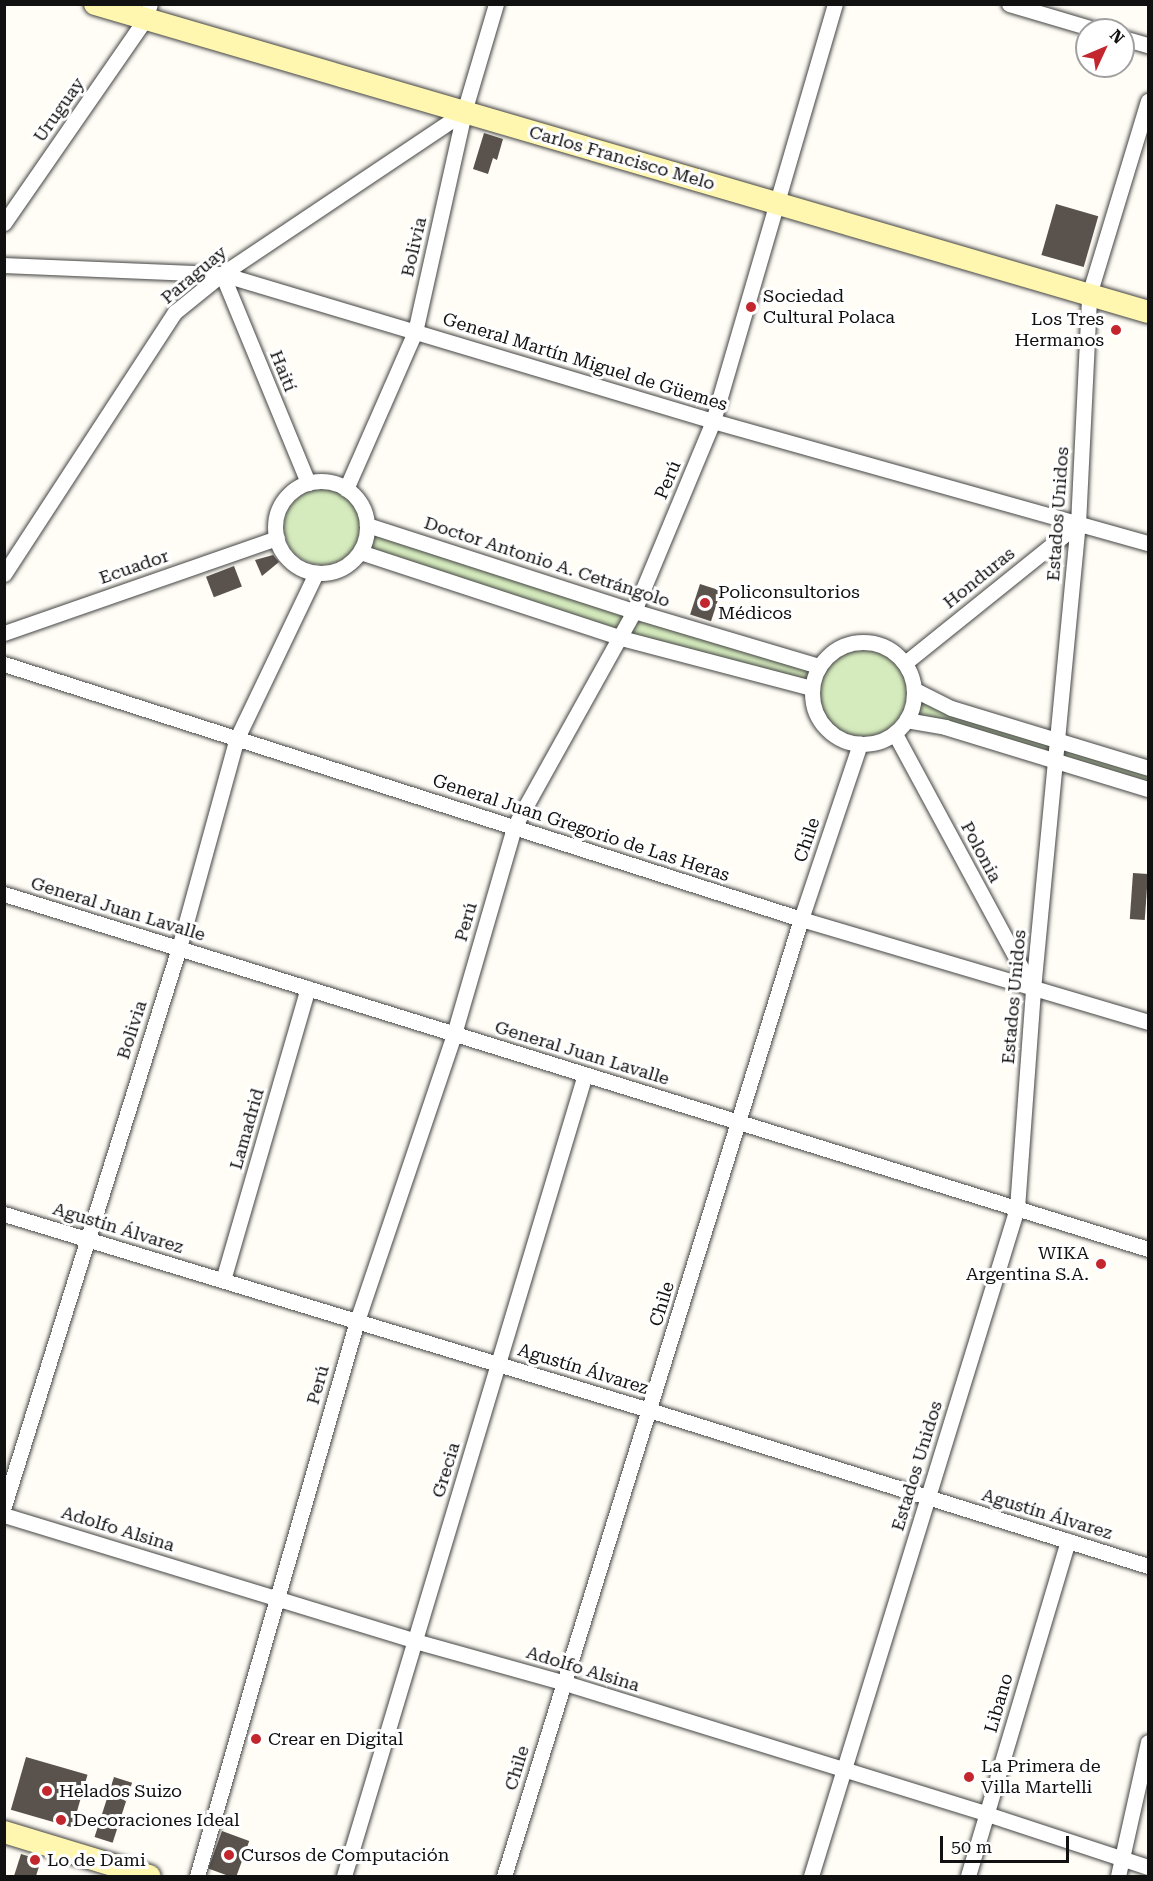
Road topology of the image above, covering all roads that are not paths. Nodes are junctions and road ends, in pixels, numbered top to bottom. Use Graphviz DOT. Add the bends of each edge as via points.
graph roads {
  1 [pos="95,4"];
  2 [pos="496,4"];
  3 [pos="835,4"];
  4 [pos="1009,4"];
  5 [pos="147,12"];
  6 [pos="1075,24"];
  7 [pos="1149,101"];
  8 [pos="464,112"];
  9 [pos="778,203"];
  10 [pos="4,223"];
  11 [pos="4,264"];
  12 [pos="222,274"];
  13 [pos="1089,295"];
  14 [pos="1149,312"];
  15 [pos="415,332"];
  16 [pos="713,421"];
  17 [pos="308,483"];
  18 [pos="346,489"];
  19 [pos="1078,524"];
  20 [pos="368,525"];
  21 [pos="277,538"];
  22 [pos="1149,543"];
  23 [pos="360,552"];
  24 [pos="316,573"];
  25 [pos="4,574"];
  26 [pos="634,611"];
  27 [pos="4,633"];
  28 [pos="621,638"];
  29 [pos="905,663"];
  30 [pos="4,664"];
  31 [pos="819,666"];
  32 [pos="812,688"];
  33 [pos="915,690"];
  34 [pos="906,720"];
  35 [pos="895,734"];
  36 [pos="237,738"];
  37 [pos="1059,741"];
  38 [pos="860,744"];
  39 [pos="1055,761"];
  40 [pos="1149,768"];
  41 [pos="1149,789"];
  42 [pos="514,827"];
  43 [pos="6,899"];
  44 [pos="801,919"];
  45 [pos="179,948"];
  46 [pos="308,988"];
  47 [pos="1033,989"];
  48 [pos="1149,1022"];
  49 [pos="454,1034"];
  50 [pos="585,1074"];
  51 [pos="738,1122"];
  52 [pos="1017,1208"];
  53 [pos="4,1214"];
  54 [pos="87,1239"];
  55 [pos="1149,1249"];
  56 [pos="223,1280"];
  57 [pos="357,1321"];
  58 [pos="498,1364"];
  59 [pos="649,1410"];
  60 [pos="928,1497"];
  61 [pos="4,1506"];
  62 [pos="4,1515"];
  63 [pos="1068,1541"];
  64 [pos="1149,1566"];
  65 [pos="277,1599"];
  66 [pos="415,1641"];
  67 [pos="565,1683"];
  68 [pos="1149,1742"];
  69 [pos="843,1769"];
  70 [pos="987,1814"];
  71 [pos="4,1832"];
  72 [pos="1124,1859"];
  73 [pos="1149,1867"];
  74 [pos="149,1876"];
  75 [pos="197,1876"];
  76 [pos="344,1876"];
  77 [pos="504,1876"];
  78 [pos="811,1876"];
  79 [pos="968,1876"];
  80 [pos="1118,1876"];
  1 -- 5 [label="street, Carlos Francisco Melo"];
  2 -- 8 [label="street, Bolivia"];
  3 -- 9 [label="street, Perú"];
  4 -- 6 [label="street"];
  5 -- 8 [label="street, Carlos Francisco Melo"];
  5 -- 10 [label="street, Uruguay"];
  7 -- 13 [label="street, Estados Unidos"];
  8 -- 9 [label="street, Carlos Francisco Melo"];
  8 -- 12 [label="street, Paraguay"];
  8 -- 15 [label="street, Bolivia"];
  9 -- 13 [label="street, Carlos Francisco Melo"];
  9 -- 16 [label="street, Perú"];
  11 -- 12 [label="street, General Martín Miguel de Güemes"];
  12 -- 15 [label="street, General Martín Miguel de Güemes"];
  12 -- 17 [label="street, Haití"];
  12 -- 25 [label="street, Paraguay" via="175,312"];
  13 -- 14 [label="street, Carlos Francisco Melo"];
  13 -- 19 [label="street, Estados Unidos"];
  15 -- 16 [label="street, General Martín Miguel de Güemes"];
  15 -- 18 [label="street, Bolivia"];
  16 -- 19 [label="street, General Martín Miguel de Güemes"];
  16 -- 26 [label="street, Perú"];
  17 -- 18 [label="street" via="327,482"];
  17 -- 21 [label="street" via="295,489 278,511"];
  18 -- 20 [label="street" via="357,498"];
  19 -- 22 [label="street, General Martín Miguel de Güemes"];
  19 -- 29 [label="street, Honduras"];
  19 -- 37 [label="street, Estados Unidos"];
  20 -- 23 [label="street"];
  20 -- 26 [label="street, Doctor Antonio A. Cetrángolo"];
  21 -- 24 [label="street" via="291,562"];
  21 -- 27 [label="street, Ecuador"];
  23 -- 24 [label="street" via="341,569"];
  23 -- 28 [label="street"];
  24 -- 36 [label="street, Bolivia"];
  26 -- 28 [label="street, Perú"];
  26 -- 31 [label="street, Doctor Antonio A. Cetrángolo"];
  28 -- 32 [label="street"];
  28 -- 42 [label="street, Perú"];
  29 -- 31 [label="street" via="891,649 860,641 830,653"];
  29 -- 33 [label="street"];
  30 -- 36 [label="street, General Juan Gregorio de Las Heras"];
  31 -- 32 [label="street"];
  32 -- 38 [label="street" via="819,719 830,732 844,741"];
  33 -- 34 [label="street"];
  33 -- 37 [label="street" via="951,708"];
  34 -- 35 [label="street"];
  34 -- 39 [label="street" via="945,727"];
  35 -- 38 [label="street"];
  35 -- 47 [label="street, Polonia"];
  36 -- 42 [label="street, General Juan Gregorio de Las Heras"];
  36 -- 45 [label="street, Bolivia"];
  37 -- 39 [label="street, Estados Unidos"];
  37 -- 40 [label="street"];
  38 -- 44 [label="street, Chile"];
  39 -- 41 [label="street"];
  39 -- 47 [label="street, Estados Unidos"];
  42 -- 44 [label="street, General Juan Gregorio de Las Heras"];
  42 -- 49 [label="street, Perú"];
  43 -- 45 [label="street, General Juan Lavalle"];
  44 -- 47 [label="street, General Juan Gregorio de Las Heras"];
  44 -- 51 [label="street, Chile"];
  45 -- 46 [label="street, General Juan Lavalle"];
  45 -- 54 [label="street, Bolivia"];
  46 -- 49 [label="street, General Juan Lavalle"];
  46 -- 56 [label="street, Lamadrid"];
  47 -- 48 [label="street, General Juan Gregorio de Las Heras"];
  47 -- 52 [label="street, Estados Unidos"];
  49 -- 50 [label="street, General Juan Lavalle"];
  49 -- 57 [label="street, Perú"];
  50 -- 51 [label="street, General Juan Lavalle"];
  50 -- 58 [label="street, Grecia"];
  51 -- 52 [label="street, General Juan Lavalle"];
  51 -- 59 [label="street, Chile"];
  52 -- 55 [label="street, General Juan Lavalle"];
  52 -- 60 [label="street, Estados Unidos"];
  53 -- 54 [label="street, Agustín Álvarez"];
  54 -- 56 [label="street, Agustín Álvarez"];
  54 -- 61 [label="street, Bolivia"];
  56 -- 57 [label="street, Agustín Álvarez"];
  57 -- 58 [label="street, Agustín Álvarez"];
  57 -- 65 [label="street, Perú"];
  58 -- 59 [label="street, Agustín Álvarez"];
  58 -- 66 [label="street, Grecia"];
  59 -- 60 [label="street, Agustín Álvarez"];
  59 -- 67 [label="street, Chile"];
  60 -- 63 [label="street, Agustín Álvarez"];
  60 -- 69 [label="street, Estados Unidos"];
  62 -- 65 [label="street, Adolfo Alsina"];
  63 -- 64 [label="street, Agustín Álvarez"];
  63 -- 70 [label="street, Libano"];
  65 -- 66 [label="street, Adolfo Alsina"];
  65 -- 75 [label="street, Perú"];
  66 -- 67 [label="street, Adolfo Alsina"];
  66 -- 76 [label="street, Grecia"];
  67 -- 69 [label="street, Adolfo Alsina"];
  67 -- 77 [label="street, Chile"];
  68 -- 72 [label="street"];
  69 -- 70 [label="street, Adolfo Alsina"];
  69 -- 78 [label="street, Estados Unidos"];
  70 -- 72 [label="street, Adolfo Alsina"];
  70 -- 79 [label="street, Libano"];
  71 -- 74 [label="street"];
  72 -- 73 [label="street, Adolfo Alsina"];
  72 -- 80 [label="street"];
}
